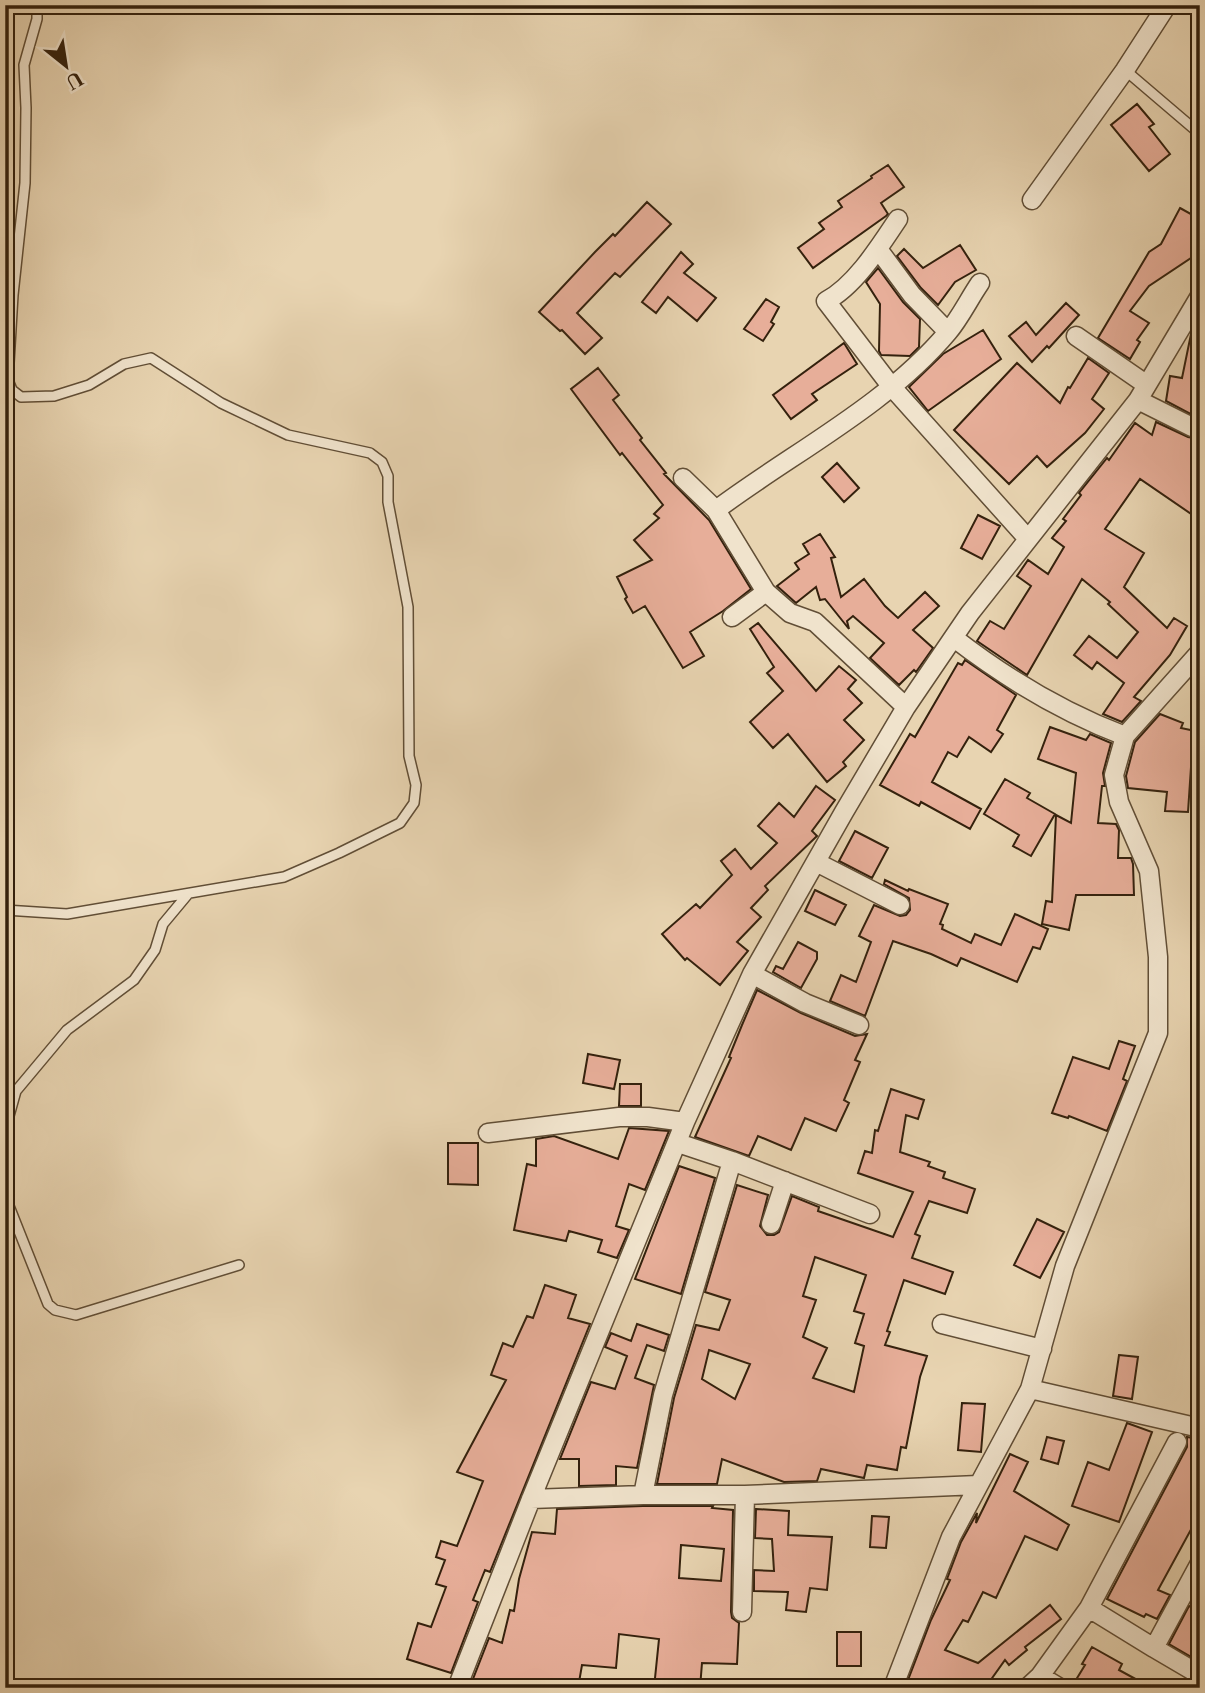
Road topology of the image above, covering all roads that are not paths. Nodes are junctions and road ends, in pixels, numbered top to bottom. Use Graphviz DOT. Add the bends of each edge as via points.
graph roads {
  1 [pos="37,5"];
  2 [pos="1167,5"];
  3 [pos="1125,70"];
  4 [pos="1200,134"];
  5 [pos="1032,200"];
  6 [pos="898,219"];
  7 [pos="878,248"];
  8 [pos="980,283"];
  9 [pos="1200,296"];
  10 [pos="1194,316"];
  11 [pos="948,332"];
  12 [pos="1076,336"];
  13 [pos="891,386"];
  14 [pos="1142,393"];
  15 [pos="1192,426"];
  16 [pos="683,478"];
  17 [pos="716,510"];
  18 [pos="1028,539"];
  19 [pos="766,592"];
  20 [pos="732,617"];
  21 [pos="954,638"];
  22 [pos="1200,652"];
  23 [pos="906,707"];
  24 [pos="1125,736"];
  25 [pos="816,862"];
  26 [pos="188,894"];
  27 [pos="900,905"];
  28 [pos="5,910"];
  29 [pos="752,974"];
  30 [pos="859,1025"];
  31 [pos="5,1122"];
  32 [pos="685,1122"];
  33 [pos="488,1133"];
  34 [pos="678,1143"];
  35 [pos="732,1161"];
  36 [pos="785,1181"];
  37 [pos="5,1206"];
  38 [pos="870,1214"];
  39 [pos="771,1224"];
  40 [pos="239,1265"];
  41 [pos="942,1324"];
  42 [pos="1042,1349"];
  43 [pos="1030,1389"];
  44 [pos="1200,1428"];
  45 [pos="1177,1442"];
  46 [pos="978,1485"];
  47 [pos="643,1494"];
  48 [pos="745,1495"];
  49 [pos="531,1499"];
  50 [pos="1200,1563"];
  51 [pos="1194,1587"];
  52 [pos="1089,1608"];
  53 [pos="742,1612"];
  54 [pos="1154,1648"];
  55 [pos="1200,1675"];
  56 [pos="1034,1682"];
  57 [pos="894,1687"];
  58 [pos="457,1688"];
  59 [pos="1059,1688"];
  1 -- 26 [label="lane" via="24,65 25,183 13,295 8,380 12,390 21,397 54,396 89,385 124,364 151,358 221,403 288,435 370,453 382,462 388,476 388,502 408,607 409,756 414,803 400,823 284,877"];
  2 -- 3 [label="street"];
  3 -- 4 [label="lane"];
  3 -- 5 [label="street"];
  6 -- 7 [label="street"];
  7 -- 11 [label="street" via="912,295"];
  7 -- 13 [label="street" via="837,295 826,301"];
  8 -- 11 [label="street"];
  9 -- 10 [label="street"];
  10 -- 14 [label="street"];
  11 -- 13 [label="street"];
  12 -- 14 [label="street"];
  13 -- 17 [label="street"];
  13 -- 18 [label="street"];
  14 -- 15 [label="street"];
  14 -- 18 [label="street"];
  16 -- 17 [label="street"];
  17 -- 19 [label="street"];
  18 -- 21 [label="street"];
  19 -- 20 [label="street"];
  19 -- 23 [label="street" via="790,613 815,622"];
  21 -- 23 [label="street"];
  21 -- 24 [label="street" via="1080,719"];
  22 -- 24 [label="street"];
  23 -- 25 [label="street"];
  24 -- 42 [label="street" via="1114,775 1119,802 1149,871 1158,1033 1065,1266"];
  25 -- 27 [label="street"];
  25 -- 29 [label="street"];
  26 -- 28 [label="lane" via="67,914"];
  26 -- 31 [label="lane" via="163,924 155,950 134,980 67,1030 16,1091"];
  29 -- 30 [label="street"];
  29 -- 32 [label="street"];
  32 -- 33 [label="street" via="619,1117"];
  32 -- 34 [label="street"];
  34 -- 35 [label="street"];
  34 -- 49 [label="street"];
  35 -- 36 [label="street"];
  35 -- 47 [label="street" via="663,1395"];
  36 -- 38 [label="street"];
  36 -- 39 [label="street"];
  37 -- 40 [label="lane" via="19,1228 48,1304 55,1310 76,1315"];
  41 -- 42 [label="street"];
  42 -- 43 [label="street"];
  43 -- 44 [label="street"];
  43 -- 46 [label="street"];
  45 -- 52 [label="street"];
  46 -- 48 [label="street"];
  46 -- 57 [label="street" via="951,1537"];
  47 -- 48 [label="street"];
  47 -- 49 [label="street"];
  48 -- 53 [label="street"];
  49 -- 58 [label="street"];
  50 -- 51 [label="street"];
  51 -- 54 [label="street"];
  52 -- 54 [label="street"];
  52 -- 56 [label="street"];
  54 -- 55 [label="street"];
  56 -- 59 [label="street"];
}
